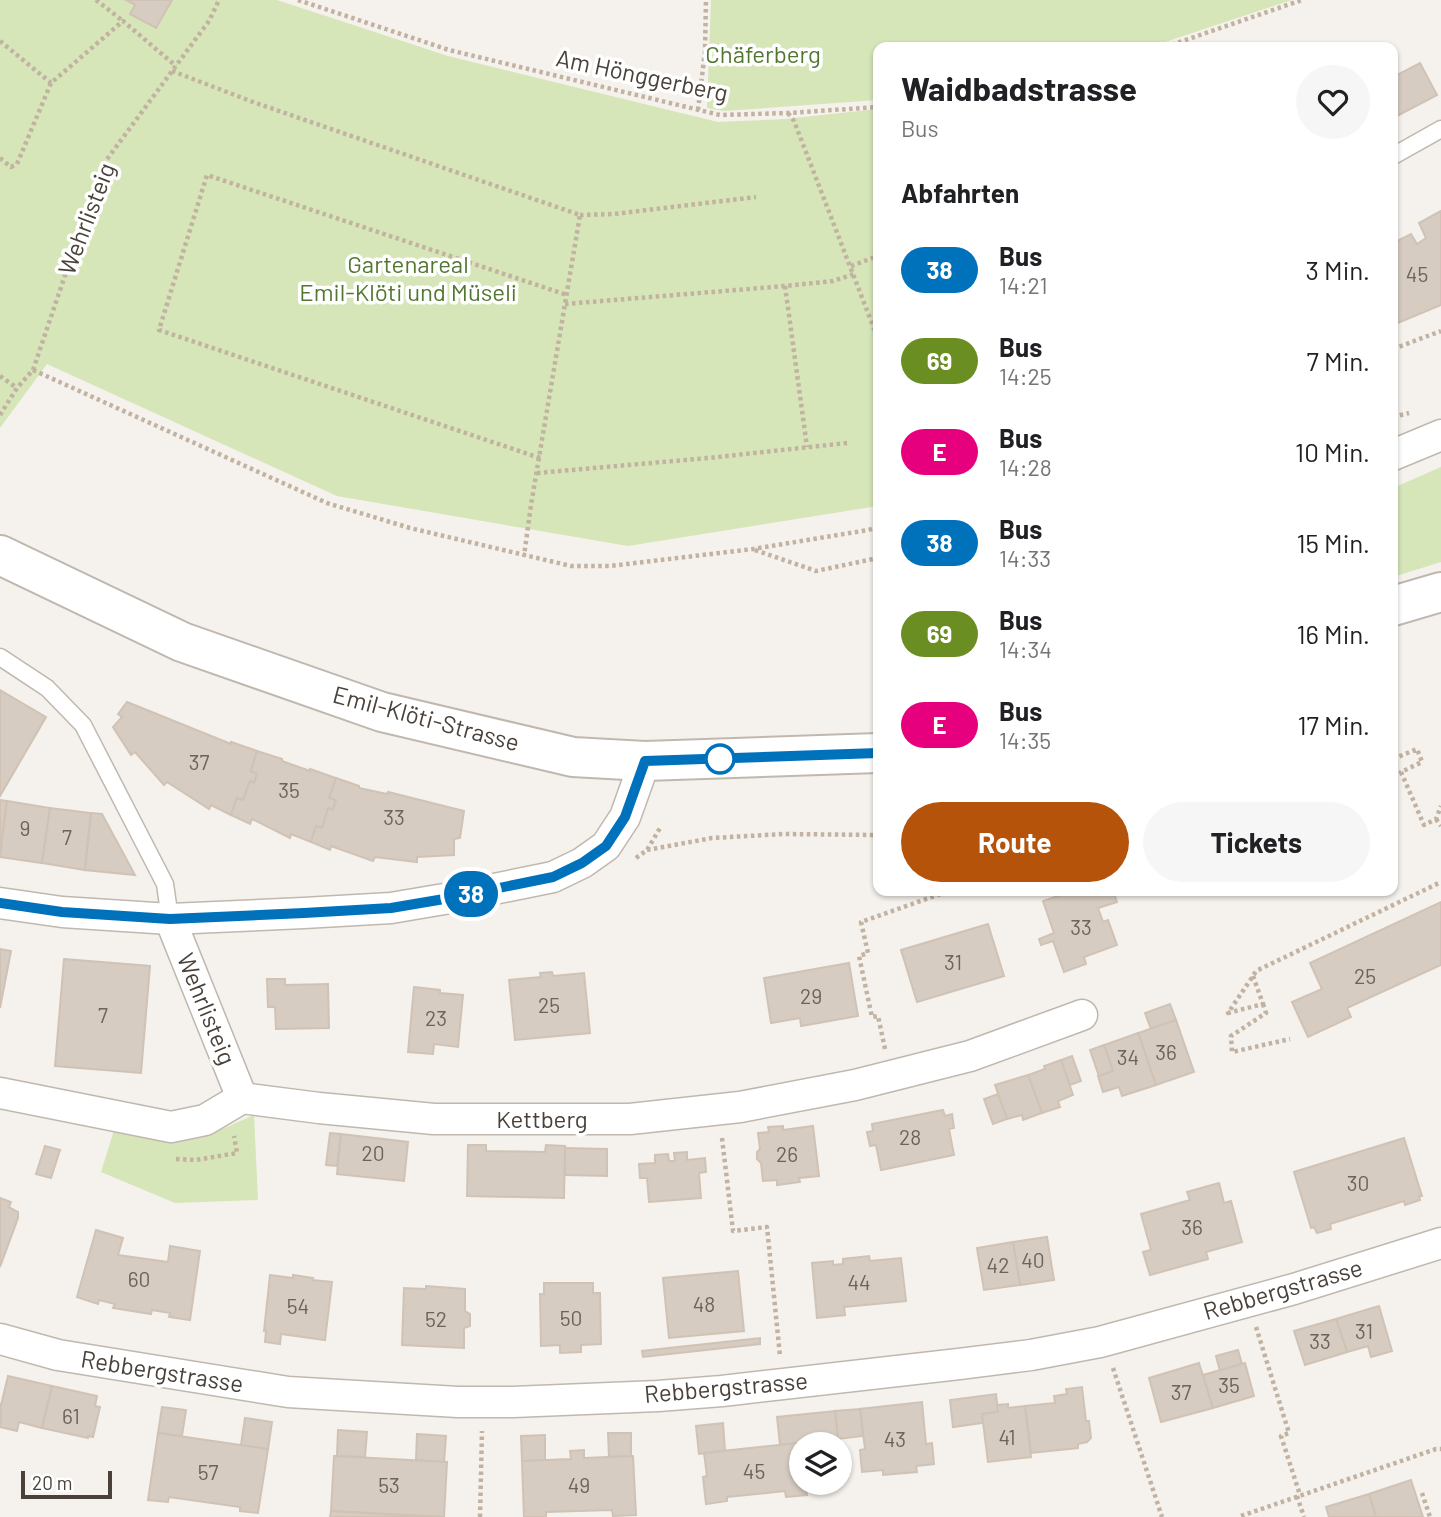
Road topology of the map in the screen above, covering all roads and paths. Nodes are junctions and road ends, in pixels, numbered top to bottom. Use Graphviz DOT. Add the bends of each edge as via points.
graph roads {
  1 [pos="96,0"];
  2 [pos="219,0"];
  3 [pos="298,0"];
  4 [pos="706,0"];
  5 [pos="1302,0"];
  6 [pos="123,21"];
  7 [pos="0,41"];
  8 [pos="1179,42"];
  9 [pos="174,69"];
  10 [pos="51,83"];
  11 [pos="873,107"];
  12 [pos="698,110"];
  13 [pos="788,113"];
  14 [pos="1441,129"];
  15 [pos="1398,153"];
  16 [pos="0,158"];
  17 [pos="756,197"];
  18 [pos="580,215"];
  19 [pos="873,258"];
  20 [pos="851,267"];
  21 [pos="854,274"];
  22 [pos="785,286"];
  23 [pos="567,295"];
  24 [pos="565,304"];
  25 [pos="873,325"];
  26 [pos="1441,331"];
  27 [pos="1398,347"];
  28 [pos="33,370"];
  29 [pos="0,376"];
  30 [pos="17,388"];
  31 [pos="0,415"];
  32 [pos="1441,435"];
  33 [pos="846,443"];
  34 [pos="807,447"];
  35 [pos="1398,453"];
  36 [pos="540,458"];
  37 [pos="537,473"];
  38 [pos="873,528"];
  39 [pos="753,549"];
  40 [pos="0,555"];
  41 [pos="524,556"];
  42 [pos="873,559"];
  43 [pos="1441,592"];
  44 [pos="1398,605"];
  45 [pos="0,657"];
  46 [pos="873,753"];
  47 [pos="1398,757"];
  48 [pos="645,761"];
  49 [pos="1441,806"];
  50 [pos="1436,819"];
  51 [pos="1441,826"];
  52 [pos="660,828"];
  53 [pos="873,835"];
  54 [pos="647,850"];
  55 [pos="629,863"];
  56 [pos="1441,882"];
  57 [pos="935,896"];
  58 [pos="0,903"];
  59 [pos="170,919"];
  60 [pos="1253,976"];
  61 [pos="1263,1004"];
  62 [pos="1082,1015"];
  63 [pos="1290,1040"];
  64 [pos="878,1079"];
  65 [pos="0,1093"];
  66 [pos="242,1098"];
  67 [pos="718,1110"];
  68 [pos="1441,1243"];
  69 [pos="1255,1323"];
  70 [pos="0,1339"];
  71 [pos="781,1366"];
  72 [pos="1112,1366"];
  73 [pos="482,1430"];
  74 [pos="1441,1449"];
  75 [pos="1422,1493"];
  76 [pos="1299,1496"];
  77 [pos="1241,1516"];
  78 [pos="480,1517"];
  79 [pos="1162,1517"];
  80 [pos="1304,1517"];
  81 [pos="1430,1517"];
  1 -- 6 [label="path"];
  2 -- 9 [label="path, Wehrlisteig"];
  3 -- 12 [label="path, Am Hönggerberg" via="449,50"];
  4 -- 12 [label="path"];
  5 -- 8 [label="path"];
  6 -- 9 [label="path"];
  6 -- 10 [label="path"];
  7 -- 10 [label="path"];
  9 -- 18 [label="path" via="253,102"];
  9 -- 28 [label="path, Wehrlisteig" via="102,166"];
  10 -- 16 [label="path" via="17,164 11,167"];
  11 -- 13 [label="path, Am Hönggerberg"];
  12 -- 13 [label="path, Am Hönggerberg" via="720,116"];
  13 -- 20 [label="path"];
  14 -- 15 [label="lane"];
  17 -- 18 [label="path"];
  18 -- 23 [label="path"];
  19 -- 20 [label="path"];
  20 -- 21 [label="path"];
  21 -- 22 [label="path"];
  21 -- 25 [label="path"];
  22 -- 24 [label="path"];
  22 -- 34 [label="path"];
  23 -- 24 [label="path"];
  23 -- 36 [label="path" via="207,175 159,330"];
  24 -- 36 [label="path"];
  26 -- 27 [label="path"];
  28 -- 30 [label="path, Wehrlisteig"];
  28 -- 41 [label="path" via="327,503"];
  29 -- 30 [label="path"];
  30 -- 31 [label="path, Wehrlisteig"];
  32 -- 35 [label="street"];
  33 -- 34 [label="path"];
  34 -- 37 [label="path"];
  36 -- 37 [label="path"];
  37 -- 41 [label="path"];
  38 -- 39 [label="path"];
  39 -- 41 [label="path" via="610,565 571,566"];
  39 -- 42 [label="path" via="816,571"];
  40 -- 48 [label="street, Emil-Klöti-Strasse" via="182,642 382,712 573,757"];
  43 -- 44 [label="street"];
  45 -- 59 [label="lane" via="47,688 83,725 164,884"];
  46 -- 48 [label="street, Emil-Klöti-Strasse"];
  47 -- 50 [label="path" via="1417,749 1422,762 1401,772 1424,825"];
  48 -- 59 [label="street" via="625,817 606,846 553,877 391,908"];
  49 -- 50 [label="path"];
  50 -- 51 [label="path"];
  52 -- 54 [label="path"];
  53 -- 54 [label="path" via="712,838"];
  54 -- 55 [label="path"];
  56 -- 60 [label="path"];
  57 -- 64 [label="path" via="861,922 868,953 859,956 887,1059 874,1060"];
  58 -- 59 [label="street"];
  59 -- 66 [label="street, Wehrlisteig"];
  60 -- 61 [label="path"];
  60 -- 61 [label="path" via="1228,1013"];
  61 -- 63 [label="path" via="1266,1013 1231,1037 1232,1052"];
  62 -- 64 [label="street, Kettberg" via="970,1056"];
  64 -- 67 [label="street, Kettberg"];
  65 -- 66 [label="street" via="171,1128 205,1120"];
  66 -- 67 [label="street, Kettberg" via="434,1119 630,1119"];
  67 -- 71 [label="path" via="733,1231 767,1227"];
  68 -- 70 [label="street, Rebbergstrasse" via="1100,1342 959,1364 658,1396 458,1402 288,1392 58,1355"];
  69 -- 76 [label="path" via="1289,1433 1281,1436"];
  72 -- 79 [label="path"];
  73 -- 78 [label="path"];
  74 -- 76 [label="path"];
  75 -- 81 [label="path"];
  76 -- 77 [label="path"];
  76 -- 80 [label="path"];
}
